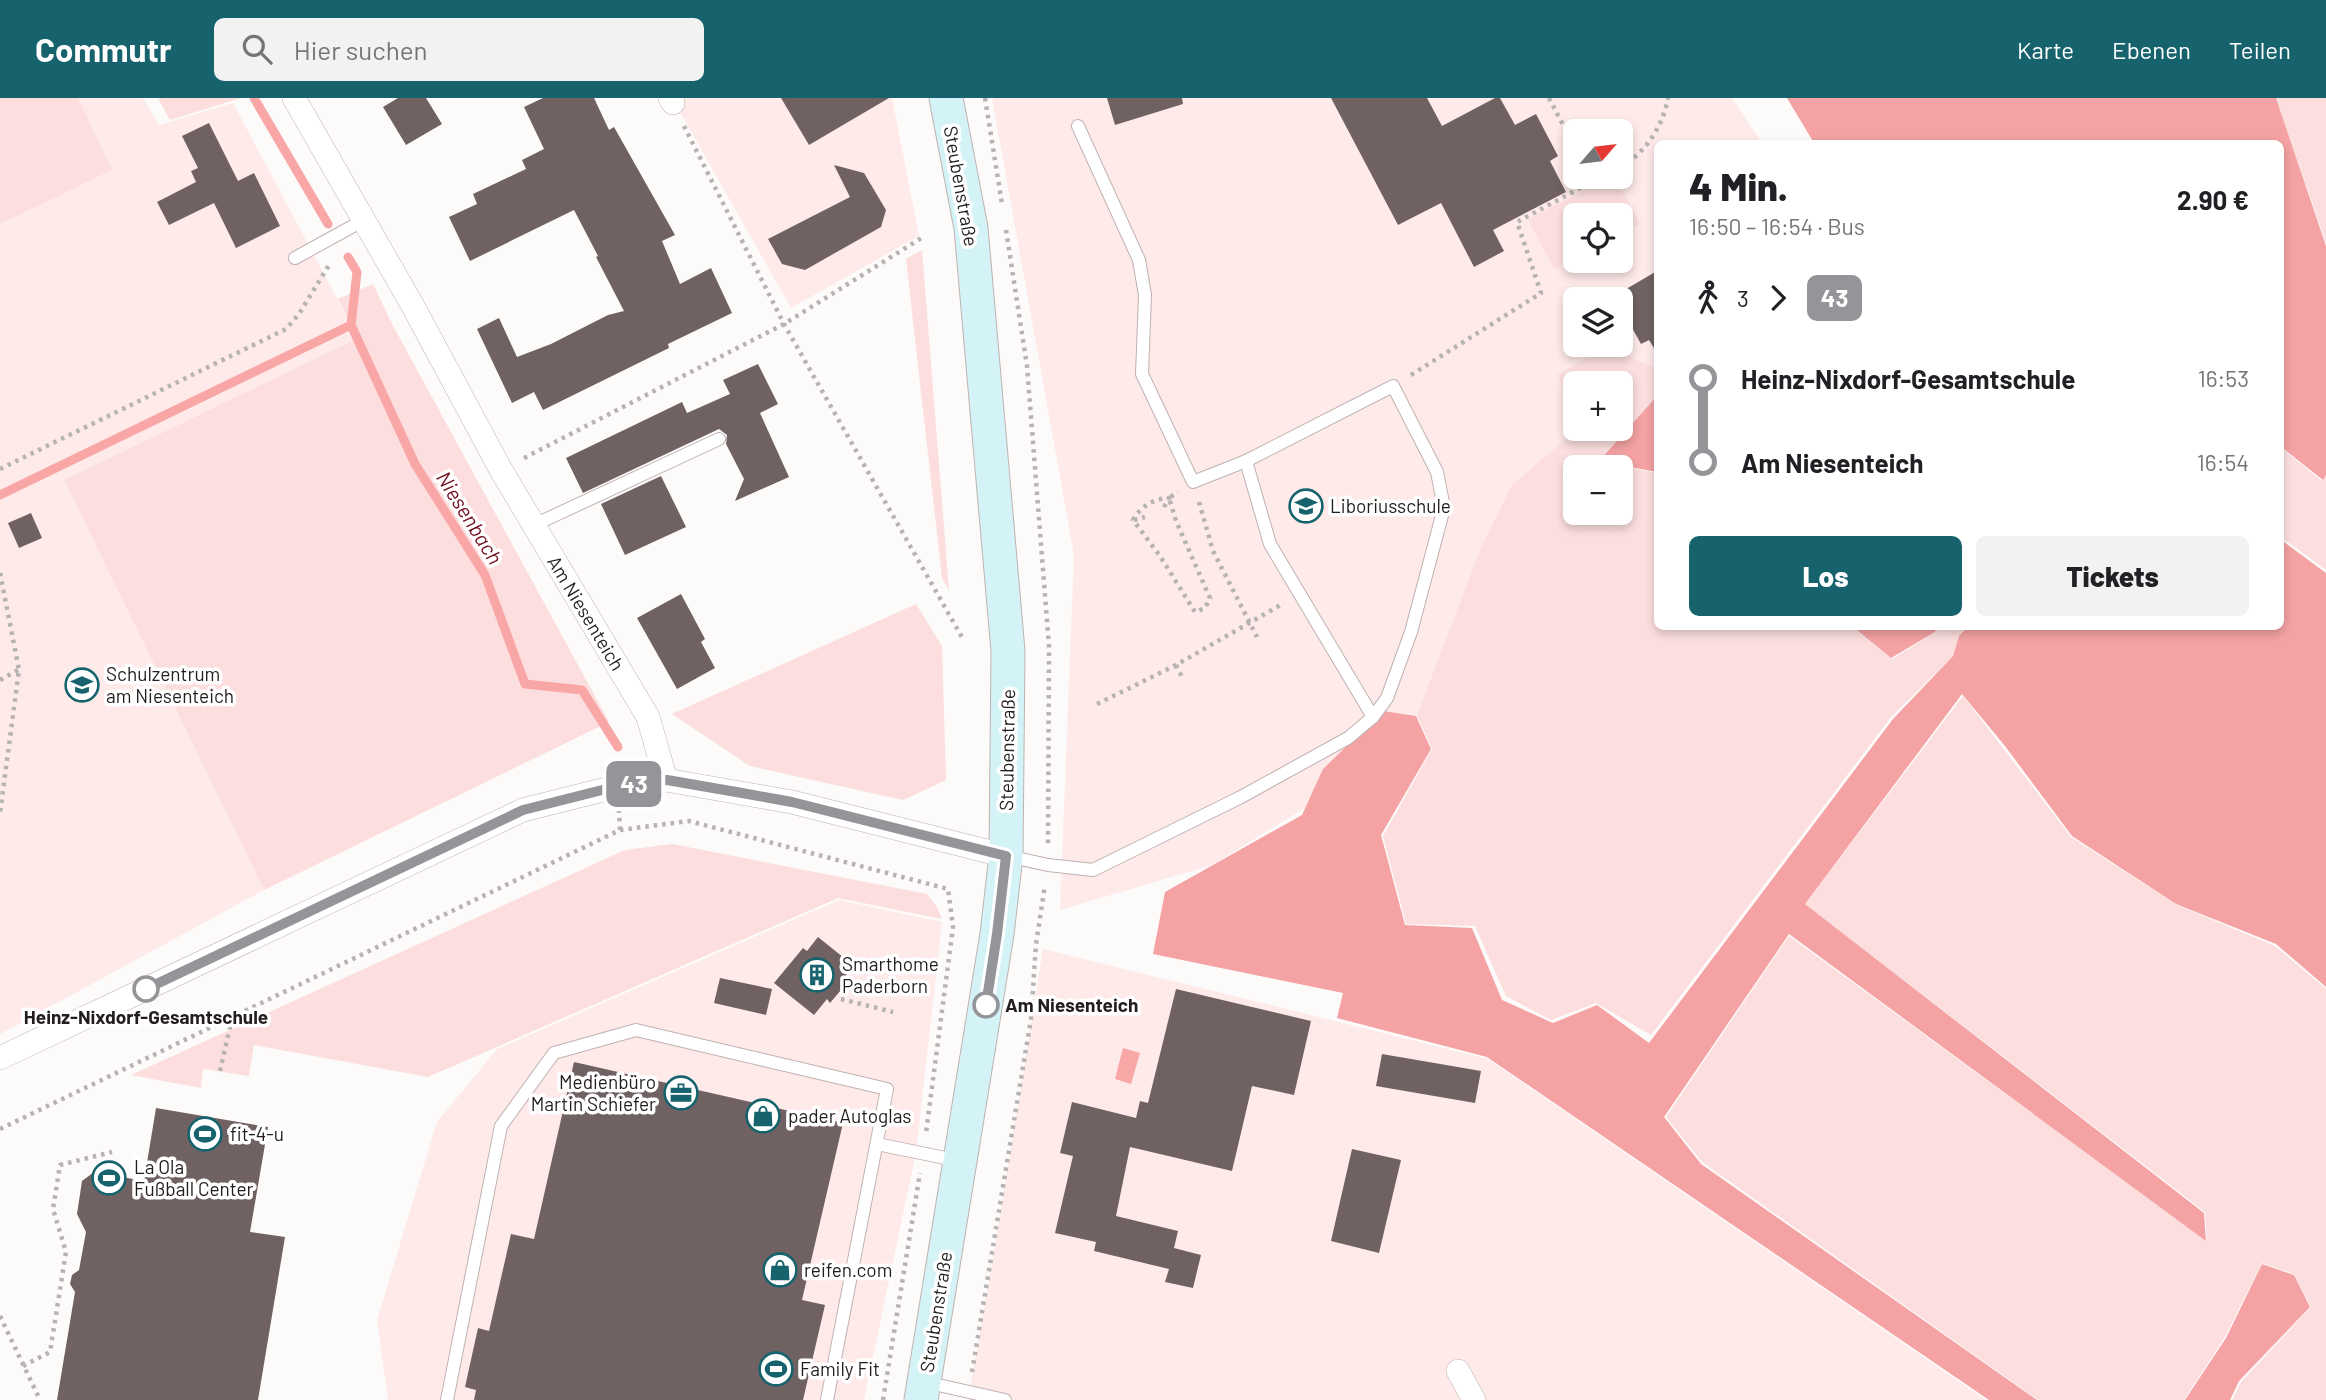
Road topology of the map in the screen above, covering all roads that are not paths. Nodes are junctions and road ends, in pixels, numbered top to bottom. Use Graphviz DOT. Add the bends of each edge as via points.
graph roads {
  1 [pos="294,98"];
  2 [pos="946,98"];
  3 [pos="1078,126"];
  4 [pos="364,220"];
  5 [pos="295,258"];
  6 [pos="719,439"];
  7 [pos="1246,461"];
  8 [pos="534,525"];
  9 [pos="1373,717"];
  10 [pos="667,780"];
  11 [pos="1006,856"];
  12 [pos="0,1058"];
  13 [pos="877,1144"];
  14 [pos="960,1161"];
  15 [pos="1458,1371"];
  16 [pos="923,1391"];
  17 [pos="447,1400"];
  18 [pos="827,1400"];
  19 [pos="1005,1400"];
  20 [pos="1474,1400"];
  1 -- 4 [label="street, Am Niesenteich"];
  2 -- 11 [label="street, Steubenstraße" via="971,228 1007,638"];
  3 -- 7 [label="lane" via="1139,260 1145,295 1142,374 1194,482"];
  4 -- 5 [label="lane"];
  4 -- 8 [label="street, Am Niesenteich"];
  6 -- 8 [label="lane"];
  7 -- 9 [label="lane" via="1270,544"];
  7 -- 9 [label="lane" via="1393,386 1437,472 1444,508 1411,632 1387,698"];
  8 -- 10 [label="street, Am Niesenteich" via="648,718"];
  9 -- 11 [label="lane" via="1348,738 1241,797 1093,870"];
  10 -- 11 [label="street" via="792,802"];
  10 -- 12 [label="street" via="618,786 523,810"];
  11 -- 14 [label="street, Steubenstraße"];
  13 -- 14 [label="lane"];
  13 -- 17 [label="lane" via="887,1089 636,1030 554,1053 501,1126"];
  13 -- 18 [label="lane"];
  14 -- 16 [label="street, Steubenstraße"];
  15 -- 20 [label="street"];
  16 -- 19 [label="lane" via="969,1392"];
}
